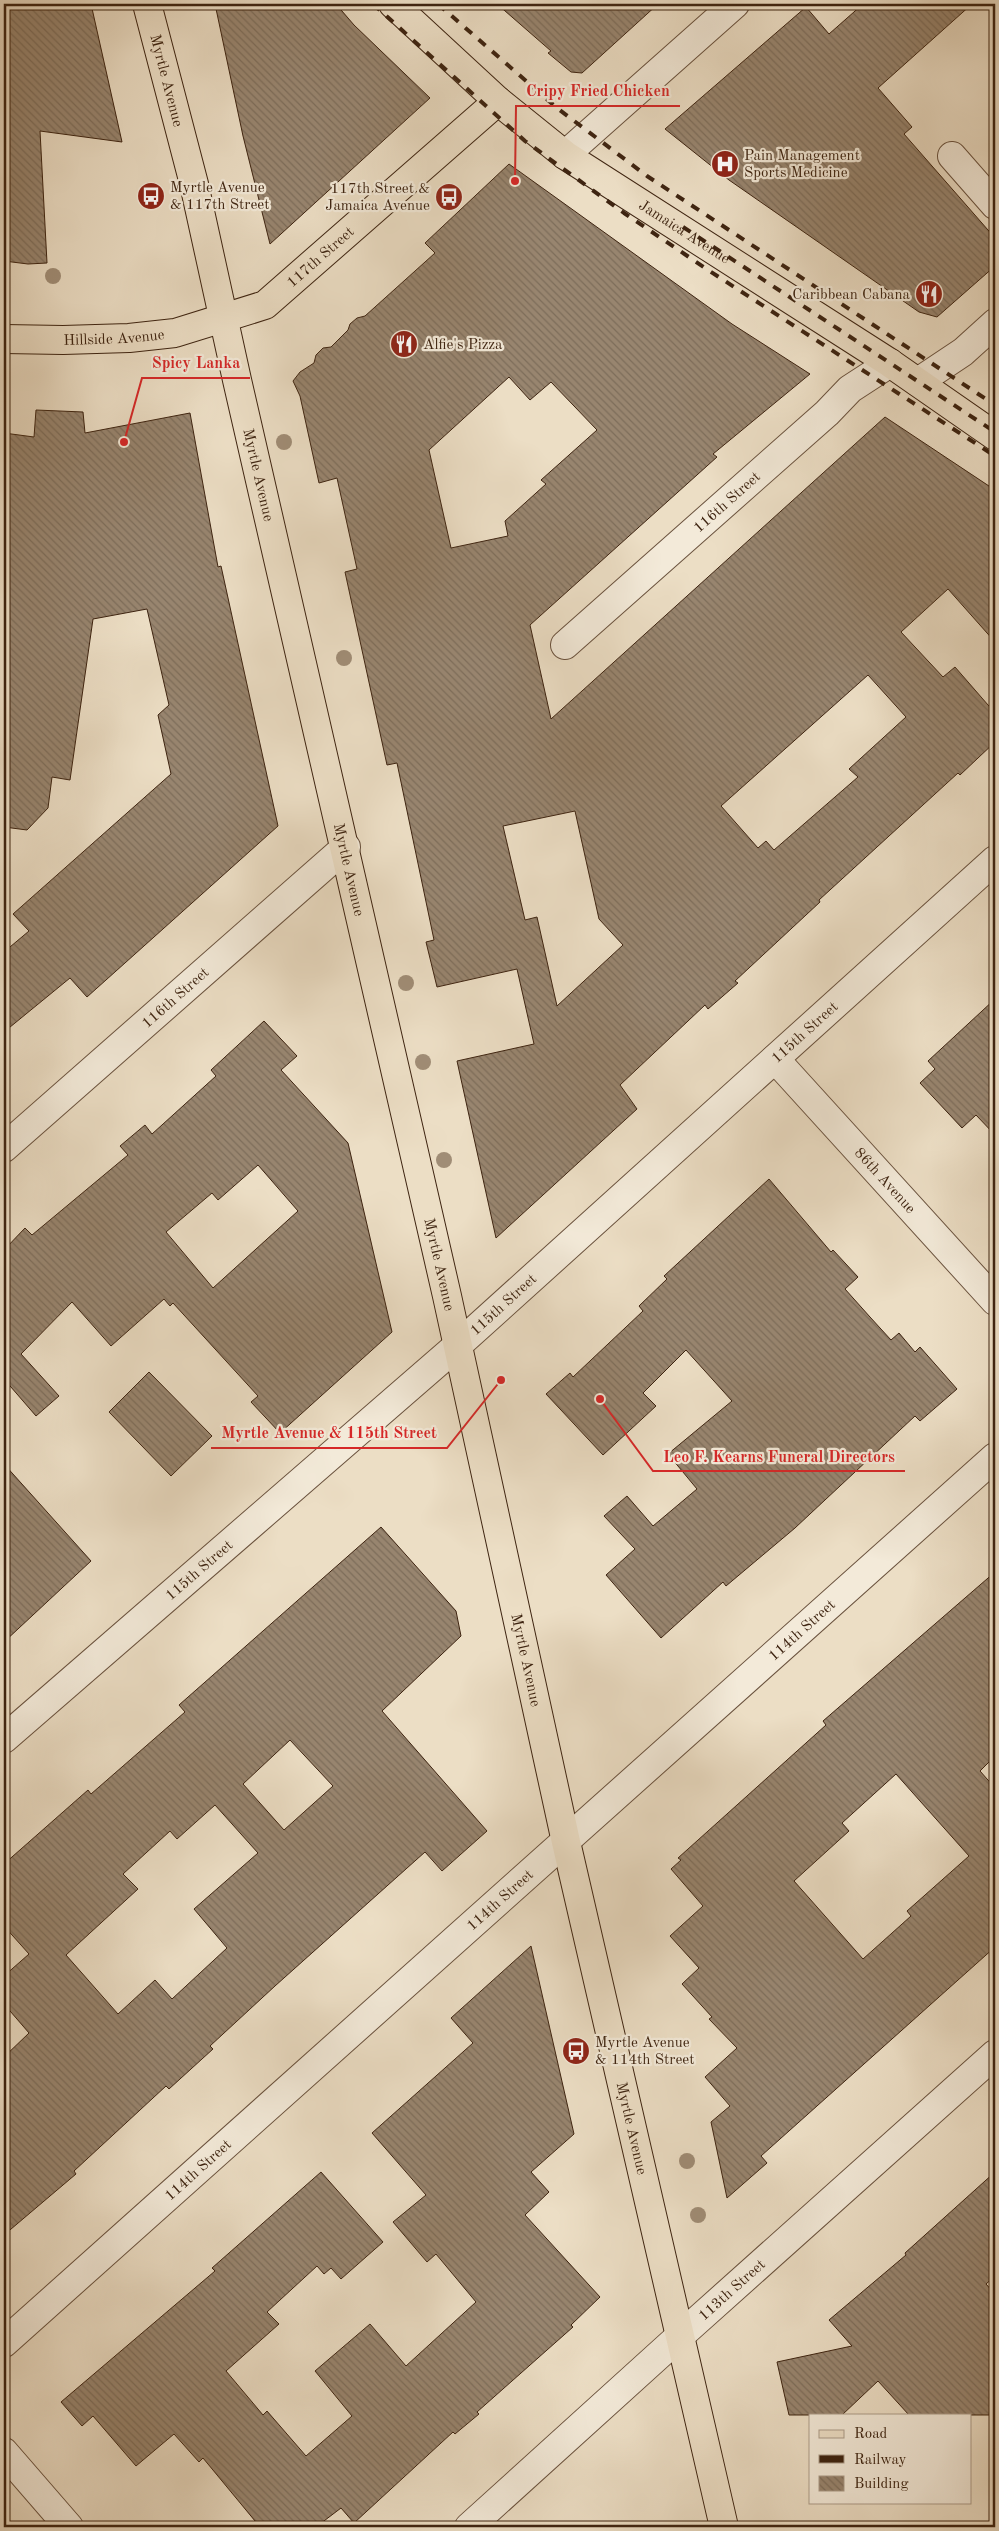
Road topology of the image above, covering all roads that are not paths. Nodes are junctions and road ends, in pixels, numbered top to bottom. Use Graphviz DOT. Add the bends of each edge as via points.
graph roads {
  1 [pos="147,4"];
  2 [pos="393,4"];
  3 [pos="735,4"];
  4 [pos="498,101"];
  5 [pos="565,155"];
  6 [pos="952,156"];
  7 [pos="995,205"];
  8 [pos="223,318"];
  9 [pos="995,323"];
  10 [pos="4,338"];
  11 [pos="890,363"];
  12 [pos="918,382"];
  13 [pos="995,436"];
  14 [pos="565,645"];
  15 [pos="346,847"];
  16 [pos="995,860"];
  17 [pos="775,1059"];
  18 [pos="4,1148"];
  19 [pos="995,1301"];
  20 [pos="458,1345"];
  21 [pos="995,1457"];
  22 [pos="4,1739"];
  23 [pos="566,1842"];
  24 [pos="995,2054"];
  25 [pos="681,2334"];
  26 [pos="4,2343"];
  27 [pos="4,2452"];
  28 [pos="69,2527"];
  29 [pos="469,2527"];
  30 [pos="724,2527"];
  1 -- 8 [label="main road, Myrtle Avenue" via="194,184"];
  2 -- 4 [label="main road, Jamaica Avenue"];
  3 -- 5 [label="street"];
  4 -- 5 [label="main road, Jamaica Avenue"];
  4 -- 8 [label="main road, 117th Street" via="264,305"];
  5 -- 11 [label="main road, Jamaica Avenue"];
  6 -- 7 [label="street"];
  8 -- 10 [label="main road, Hillside Avenue" via="175,333 129,338"];
  8 -- 15 [label="main road, Myrtle Avenue"];
  9 -- 12 [label="street" via="963,352"];
  11 -- 12 [label="main road, Jamaica Avenue"];
  11 -- 14 [label="street, 116th Street" via="850,389"];
  12 -- 13 [label="main road, Jamaica Avenue"];
  15 -- 18 [label="street, 116th Street"];
  15 -- 20 [label="main road, Myrtle Avenue"];
  16 -- 17 [label="street, 115th Street"];
  17 -- 19 [label="street, 86th Avenue"];
  17 -- 20 [label="street, 115th Street"];
  20 -- 22 [label="street, 115th Street"];
  20 -- 23 [label="main road, Myrtle Avenue"];
  21 -- 23 [label="street, 114th Street"];
  23 -- 25 [label="main road, Myrtle Avenue"];
  23 -- 26 [label="street, 114th Street"];
  24 -- 25 [label="street, 113th Street"];
  25 -- 29 [label="street, 113th Street"];
  25 -- 30 [label="main road, Myrtle Avenue"];
  27 -- 28 [label="street"];
}
